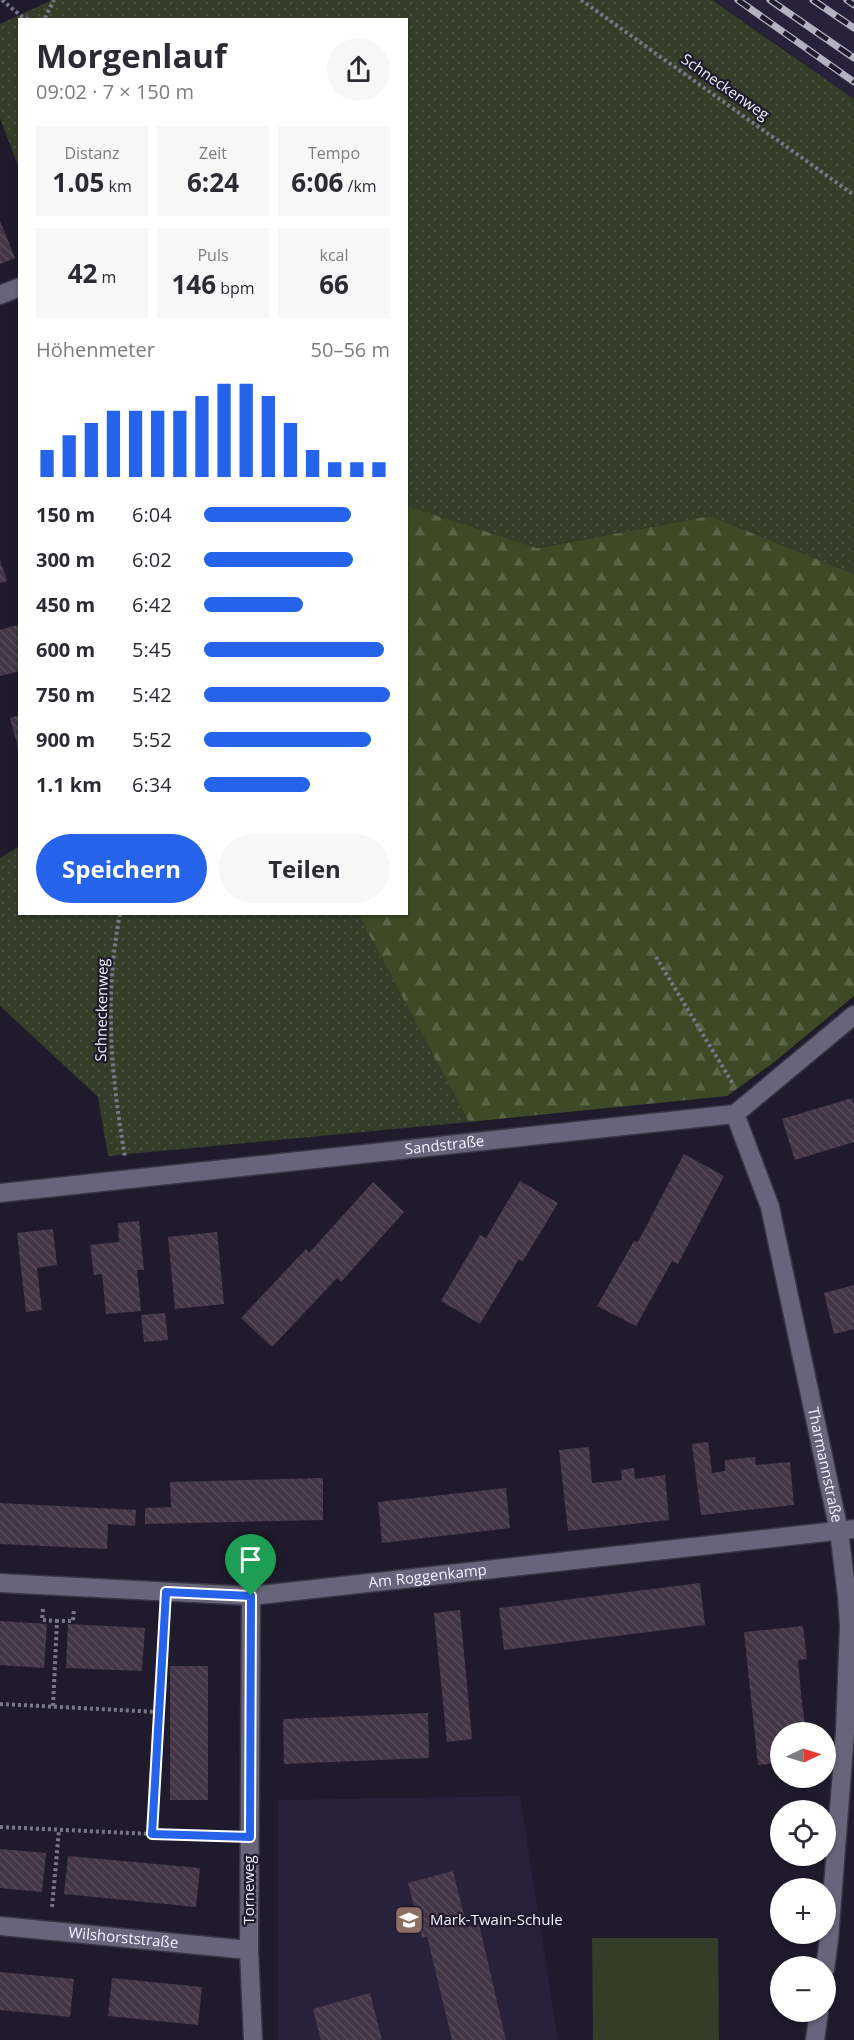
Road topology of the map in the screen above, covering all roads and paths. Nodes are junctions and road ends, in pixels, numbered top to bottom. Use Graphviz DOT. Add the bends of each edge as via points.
graph roads {
  1 [pos="2,0"];
  2 [pos="54,0"];
  3 [pos="581,0"];
  4 [pos="26,18"];
  5 [pos="46,18"];
  6 [pos="854,195"];
  7 [pos="18,288"];
  8 [pos="0,296"];
  9 [pos="120,915"];
  10 [pos="656,957"];
  11 [pos="854,1015"];
  12 [pos="740,1109"];
  13 [pos="129,1179"];
  14 [pos="0,1193"];
  15 [pos="846,1531"];
  16 [pos="0,1583"];
  17 [pos="75,1587"];
  18 [pos="166,1592"];
  19 [pos="251,1596"];
  20 [pos="0,1704"];
  21 [pos="53,1706"];
  22 [pos="159,1712"];
  23 [pos="0,1827"];
  24 [pos="59,1830"];
  25 [pos="152,1834"];
  26 [pos="250,1837"];
  27 [pos="0,1926"];
  28 [pos="50,1931"];
  29 [pos="249,1950"];
  30 [pos="827,1956"];
  31 [pos="818,2022"];
  32 [pos="253,2040"];
  33 [pos="815,2040"];
  1 -- 4 [label="path"];
  2 -- 5 [label="path"];
  3 -- 6 [label="path, Schneckenweg"];
  7 -- 8 [label="street"];
  9 -- 13 [label="path, Schneckenweg" via="110,1038 113,1084"];
  10 -- 12 [label="path"];
  11 -- 12 [label="street"];
  12 -- 13 [label="street, Sandstraße"];
  12 -- 15 [label="street, Tharmannstraße" via="770,1208"];
  13 -- 14 [label="street, Sandstraße"];
  15 -- 19 [label="street, Am Roggenkamp"];
  15 -- 30 [label="street, Tharmannstraße" via="849,1626 845,1732"];
  16 -- 17 [label="street, Am Roggenkamp"];
  17 -- 18 [label="street, Am Roggenkamp"];
  17 -- 21 [label="path" via="73,1621 57,1620"];
  18 -- 19 [label="street, Am Roggenkamp"];
  18 -- 22 [label="path"];
  19 -- 26 [label="street, Torneweg"];
  20 -- 21 [label="path"];
  21 -- 22 [label="path"];
  22 -- 25 [label="path"];
  23 -- 24 [label="path"];
  24 -- 25 [label="path"];
  24 -- 28 [label="path"];
  25 -- 26 [label="path"];
  26 -- 29 [label="street, Torneweg"];
  27 -- 28 [label="street, Wilshorststraße"];
  28 -- 29 [label="street, Wilshorststraße"];
  29 -- 32 [label="street, Torneweg"];
  31 -- 33 [label="street"];
}
